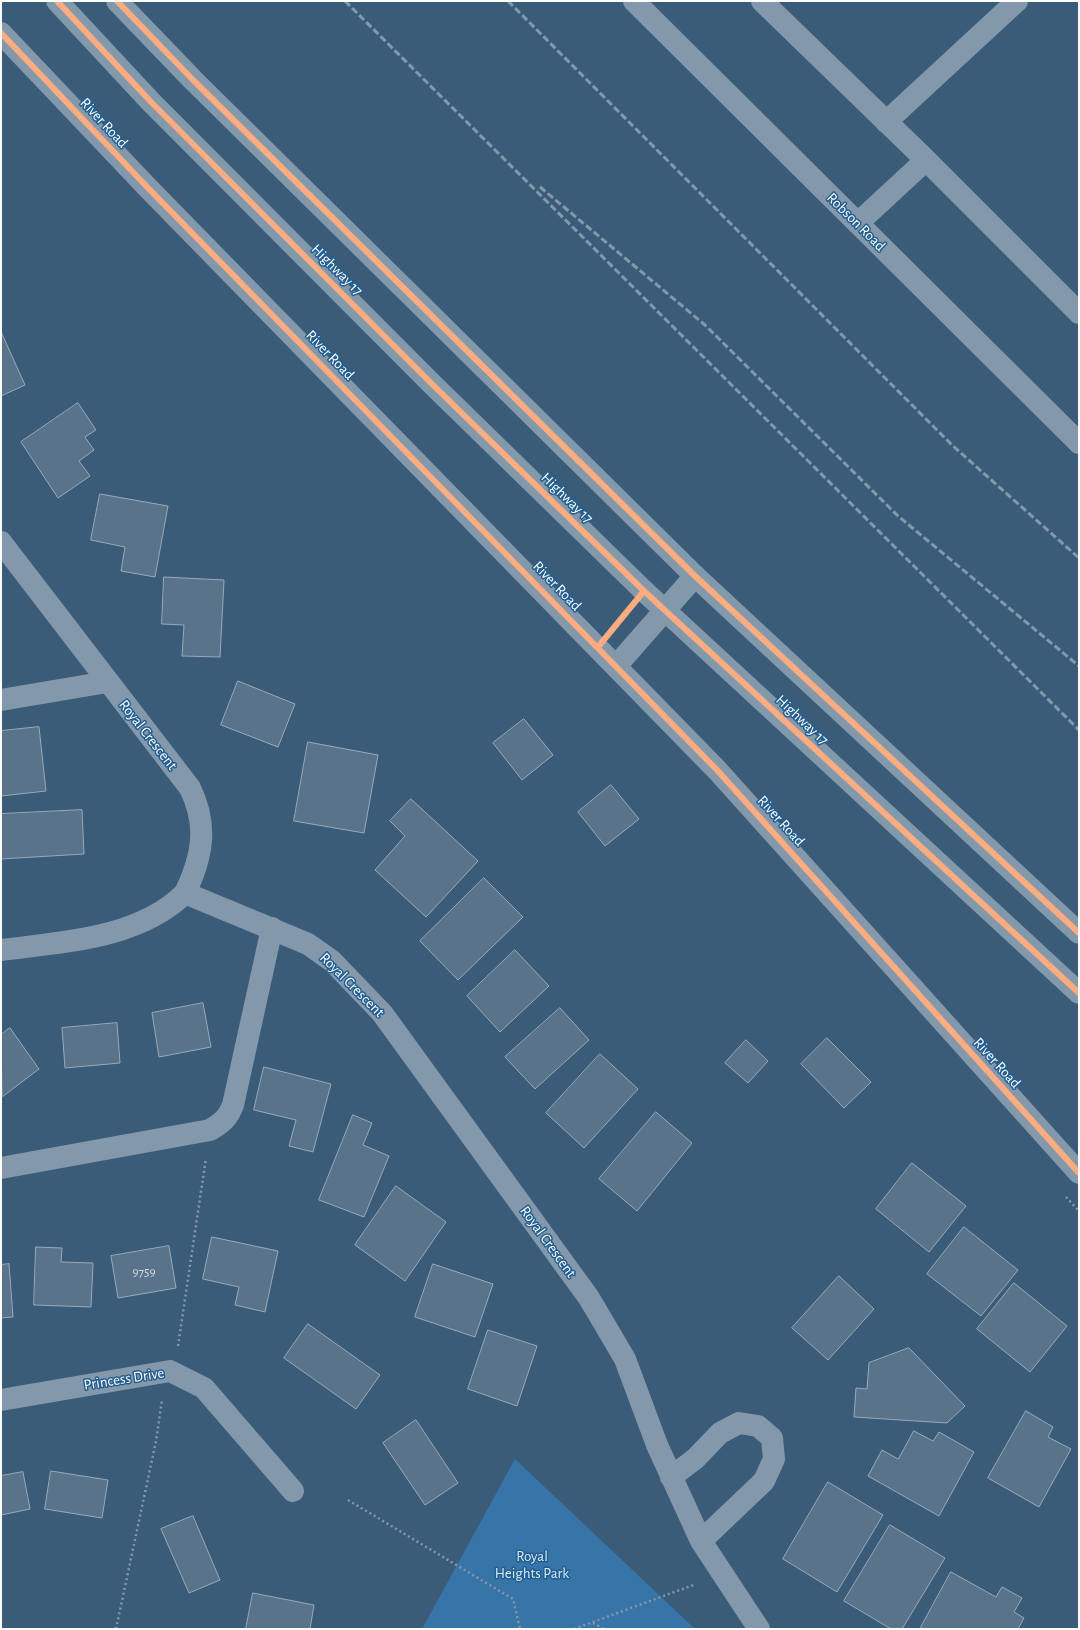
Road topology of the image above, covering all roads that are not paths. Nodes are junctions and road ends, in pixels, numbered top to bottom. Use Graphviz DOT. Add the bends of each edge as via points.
graph roads {
  1 [pos="57,1"];
  2 [pos="118,1"];
  3 [pos="634,1"];
  4 [pos="762,1"];
  5 [pos="1016,1"];
  6 [pos="1,33"];
  7 [pos="886,122"];
  8 [pos="926,160"];
  9 [pos="858,223"];
  10 [pos="1079,313"];
  11 [pos="1079,443"];
  12 [pos="1,542"];
  13 [pos="695,576"];
  14 [pos="664,611"];
  15 [pos="616,666"];
  16 [pos="107,682"];
  17 [pos="1,700"];
  18 [pos="185,892"];
  19 [pos="272,928"];
  20 [pos="1079,933"];
  21 [pos="1,950"];
  22 [pos="1079,993"];
  23 [pos="1,1168"];
  24 [pos="1079,1173"];
  25 [pos="1,1400"];
  26 [pos="671,1477"];
  27 [pos="293,1491"];
  28 [pos="701,1541"];
  29 [pos="759,1629"];
  1 -- 14 [label="highway, Highway 17" via="151,102 426,379"];
  2 -- 13 [label="highway" via="204,91"];
  3 -- 9 [label="street, Robson Road"];
  4 -- 7 [label="street"];
  5 -- 7 [label="street"];
  6 -- 15 [label="street, River Road" via="154,194"];
  7 -- 8 [label="street"];
  8 -- 9 [label="street"];
  8 -- 10 [label="street"];
  9 -- 11 [label="street, Robson Road"];
  12 -- 16 [label="street, Royal Crescent"];
  13 -- 14 [label="street"];
  13 -- 20 [label="highway"];
  14 -- 15 [label="street"];
  14 -- 22 [label="highway, Highway 17"];
  15 -- 24 [label="street, River Road" via="766,823"];
  16 -- 17 [label="street"];
  16 -- 18 [label="street, Royal Crescent" via="190,788 196,800 200,813 201,844 198,862"];
  18 -- 19 [label="street, Royal Crescent"];
  18 -- 21 [label="street" via="162,912 93,938"];
  19 -- 23 [label="street" via="233,1105 222,1123 210,1130"];
  19 -- 26 [label="street, Royal Crescent" via="308,944 332,961 386,1019 589,1298 625,1359"];
  25 -- 27 [label="street, Princess Drive" via="170,1371 204,1388"];
  26 -- 28 [label="street, Royal Crescent"];
  26 -- 28 [label="street" via="696,1459 720,1433 739,1423 758,1426 772,1438 774,1459 764,1481"];
  28 -- 29 [label="street, Royal Crescent"];
}
